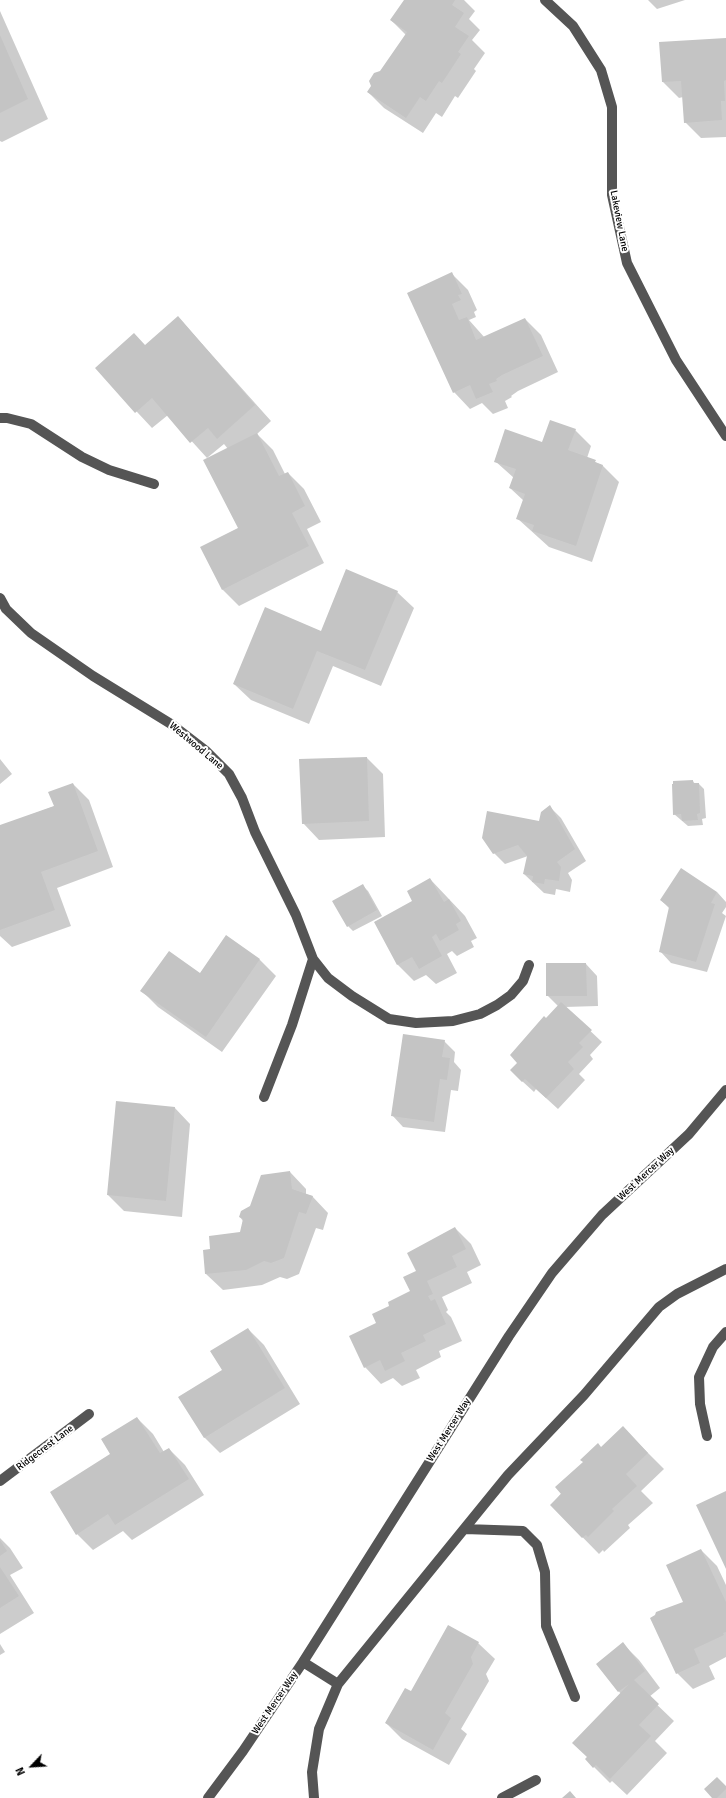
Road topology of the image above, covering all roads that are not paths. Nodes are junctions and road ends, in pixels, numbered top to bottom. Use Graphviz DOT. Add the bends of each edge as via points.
graph roads {
  1 [pos="545,0"];
  2 [pos="0,418"];
  3 [pos="726,436"];
  4 [pos="154,484"];
  5 [pos="0,598"];
  6 [pos="313,959"];
  7 [pos="529,965"];
  8 [pos="726,1090"];
  9 [pos="264,1097"];
  10 [pos="726,1269"];
  11 [pos="726,1332"];
  12 [pos="89,1414"];
  13 [pos="707,1436"];
  14 [pos="0,1481"];
  15 [pos="465,1529"];
  16 [pos="303,1662"];
  17 [pos="338,1684"];
  18 [pos="574,1697"];
  19 [pos="536,1780"];
  20 [pos="208,1798"];
  21 [pos="314,1798"];
  22 [pos="502,1798"];
  1 -- 3 [label="street, Lakeview Lane" via="574,26 601,70 612,107 612,195 627,263 676,360"];
  2 -- 4 [label="street" via="31,424 102,467"];
  5 -- 6 [label="street, Westwood Lane" via="6,609 31,633 93,676 171,724 206,751 229,774 296,916"];
  6 -- 7 [label="street, Westwood Lane" via="328,978 389,1019 416,1023 453,1021 480,1014 511,995 523,981"];
  6 -- 9 [label="street" via="292,1025"];
  8 -- 16 [label="street, West Mercer Way" via="688,1134 602,1215 552,1273 509,1336"];
  10 -- 15 [label="street" via="677,1294 659,1308 584,1395 508,1475"];
  11 -- 13 [label="street" via="713,1347 700,1377 700,1404"];
  12 -- 14 [label="street, Ridgecrest Lane"];
  15 -- 17 [label="street"];
  15 -- 18 [label="street" via="523,1531 537,1545 545,1572 546,1626"];
  16 -- 17 [label="street"];
  16 -- 20 [label="street, West Mercer Way"];
  17 -- 21 [label="street" via="320,1729 312,1772"];
  19 -- 22 [label="street"];
}
